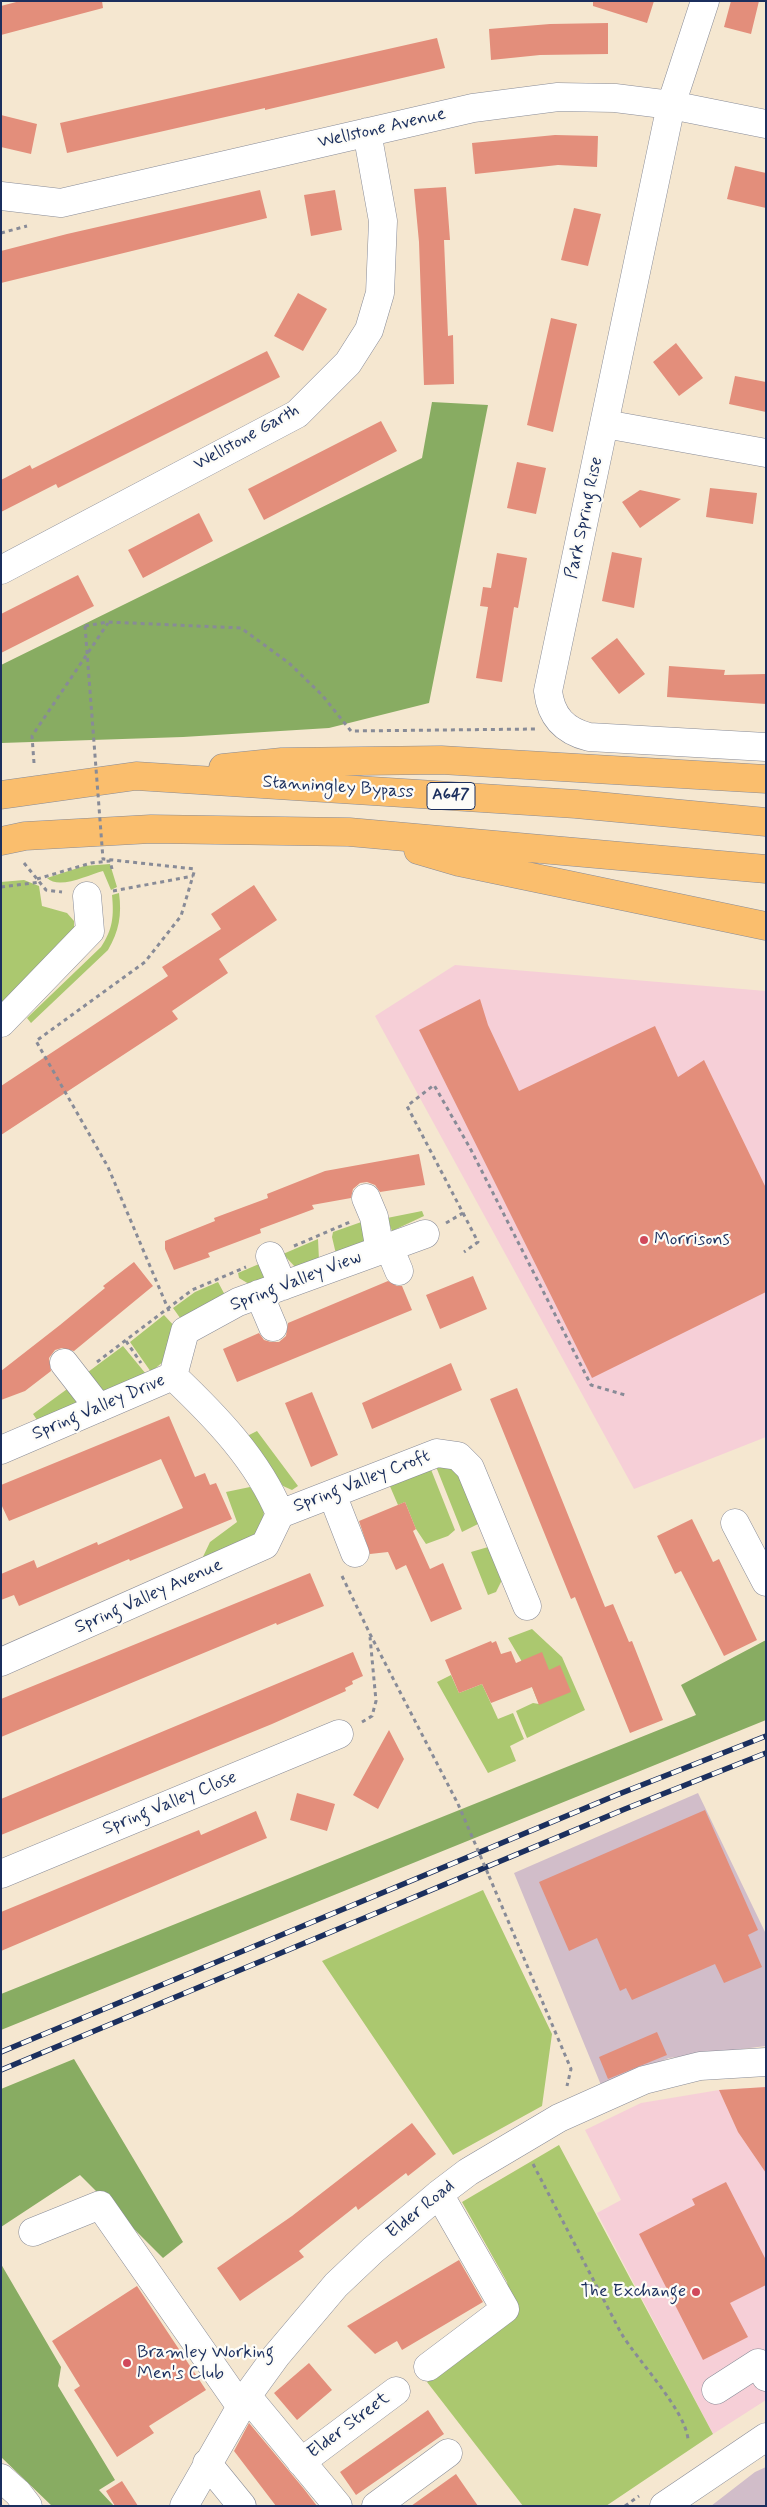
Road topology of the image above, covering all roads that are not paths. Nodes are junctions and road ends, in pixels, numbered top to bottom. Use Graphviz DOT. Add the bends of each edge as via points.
graph roads {
  1 [pos="705,1"];
  2 [pos="671,105"];
  3 [pos="766,124"];
  4 [pos="367,132"];
  5 [pos="1,196"];
  6 [pos="605,424"];
  7 [pos="766,452"];
  8 [pos="1,570"];
  9 [pos="766,747"];
  10 [pos="136,776"];
  11 [pos="766,779"];
  12 [pos="1,795"];
  13 [pos="766,822"];
  14 [pos="349,832"];
  15 [pos="1,842"];
  16 [pos="766,869"];
  17 [pos="87,896"];
  18 [pos="766,926"];
  19 [pos="1,1023"];
  20 [pos="366,1198"];
  21 [pos="425,1234"];
  22 [pos="270,1256"];
  23 [pos="389,1256"];
  24 [pos="271,1290"];
  25 [pos="273,1327"];
  26 [pos="64,1363"];
  27 [pos="173,1376"];
  28 [pos="99,1408"];
  29 [pos="1,1450"];
  30 [pos="332,1494"];
  31 [pos="280,1514"];
  32 [pos="734,1523"];
  33 [pos="348,1563"];
  34 [pos="766,1582"];
  35 [pos="527,1606"];
  36 [pos="1,1662"];
  37 [pos="339,1734"];
  38 [pos="1,1874"];
  39 [pos="766,2062"];
  40 [pos="439,2194"];
  41 [pos="33,2232"];
  42 [pos="428,2366"];
  43 [pos="766,2377"];
  44 [pos="396,2390"];
  45 [pos="716,2390"];
  46 [pos="244,2402"];
  47 [pos="766,2437"];
  48 [pos="448,2453"];
  49 [pos="301,2462"];
  50 [pos="207,2463"];
  51 [pos="1,2478"];
  52 [pos="28,2506"];
  53 [pos="184,2506"];
  54 [pos="242,2506"];
  55 [pos="338,2506"];
  56 [pos="376,2506"];
  57 [pos="664,2506"];
  1 -- 2 [label="street, Park Spring Rise"];
  2 -- 3 [label="street, Wellstone Avenue"];
  2 -- 4 [label="street, Wellstone Avenue" via="558,96 473,108"];
  2 -- 6 [label="street, Park Spring Rise"];
  4 -- 5 [label="street, Wellstone Avenue" via="61,203"];
  4 -- 8 [label="street, Wellstone Garth" via="383,221 380,293 369,330 348,363 297,414"];
  6 -- 7 [label="street"];
  6 -- 9 [label="street, Park Spring Rise" via="548,691 549,703 566,728 589,737"];
  10 -- 11 [label="highway, A647" via="282,762 441,760"];
  10 -- 12 [label="highway, Stanningley Bypass / A647"];
  10 -- 13 [label="highway, Stanningley Bypass / A647" via="576,804"];
  14 -- 15 [label="highway" via="151,829 26,836"];
  14 -- 16 [label="highway"];
  14 -- 18 [label="highway" via="459,862"];
  17 -- 19 [label="street" via="90,931"];
  20 -- 23 [label="street"];
  21 -- 23 [label="street, Spring Valley View"];
  22 -- 24 [label="street"];
  23 -- 24 [label="street, Spring Valley View"];
  24 -- 25 [label="street"];
  24 -- 27 [label="street, Spring Valley View" via="238,1302 185,1331"];
  26 -- 28 [label="street"];
  27 -- 28 [label="street, Spring Valley Drive"];
  27 -- 31 [label="street, Spring Valley Drive" via="220,1421 272,1494"];
  28 -- 29 [label="street, Spring Valley Drive"];
  30 -- 31 [label="street, Spring Valley Croft"];
  30 -- 33 [label="street"];
  30 -- 35 [label="street, Spring Valley Croft" via="437,1453 458,1456 470,1468"];
  31 -- 36 [label="street, Spring Valley Avenue" via="266,1545"];
  32 -- 34 [label="street"];
  37 -- 38 [label="street, Spring Valley Close"];
  39 -- 40 [label="street, Elder Road" via="700,2066 644,2080 559,2118 468,2172"];
  40 -- 42 [label="street" via="505,2310"];
  40 -- 46 [label="street, Elder Road" via="336,2285 276,2356"];
  41 -- 46 [label="street" via="100,2206"];
  43 -- 45 [label="street" via="758,2363"];
  44 -- 49 [label="street, Elder Street"];
  46 -- 49 [label="street"];
  46 -- 50 [label="street, Elder Road"];
  47 -- 57 [label="street"];
  48 -- 56 [label="street"];
  49 -- 55 [label="street"];
  50 -- 53 [label="street, Elder Road"];
  50 -- 54 [label="street"];
  51 -- 52 [label="street"];
}
